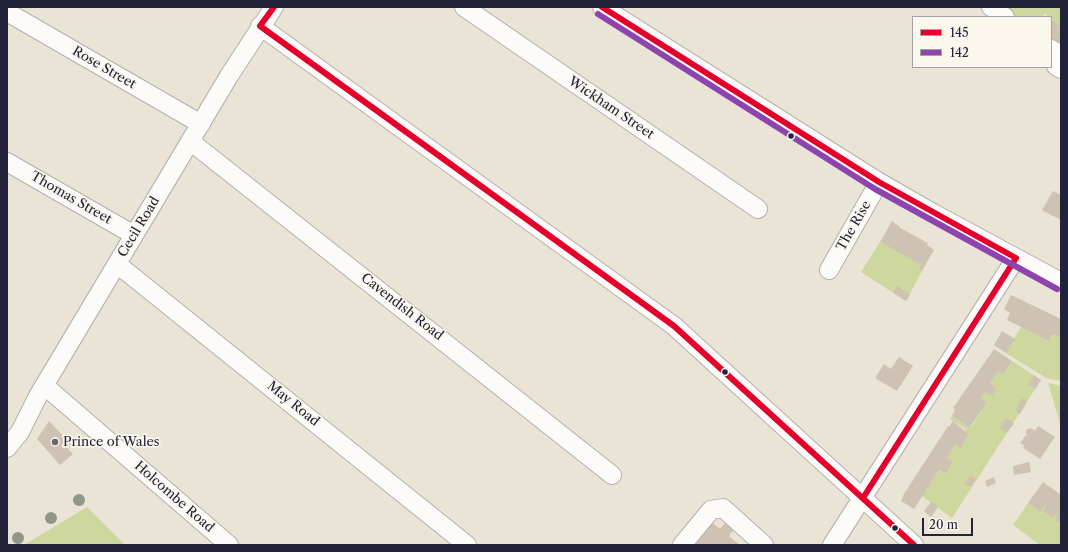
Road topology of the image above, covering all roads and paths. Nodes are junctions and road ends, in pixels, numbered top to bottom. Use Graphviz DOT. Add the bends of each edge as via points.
graph roads {
  1 [pos="274,7"];
  2 [pos="464,7"];
  3 [pos="602,7"];
  4 [pos="991,7"];
  5 [pos="7,12"];
  6 [pos="1004,16"];
  7 [pos="260,26"];
  8 [pos="200,124"];
  9 [pos="190,141"];
  10 [pos="7,162"];
  11 [pos="879,182"];
  12 [pos="758,209"];
  13 [pos="134,235"];
  14 [pos="1016,258"];
  15 [pos="117,264"];
  16 [pos="829,270"];
  17 [pos="1061,282"];
  18 [pos="45,386"];
  19 [pos="7,448"];
  20 [pos="612,474"];
  21 [pos="863,498"];
  22 [pos="229,545"];
  23 [pos="467,545"];
  24 [pos="682,545"];
  25 [pos="764,545"];
  26 [pos="832,545"];
  27 [pos="914,545"];
  1 -- 7 [label="street, Cecil Road"];
  2 -- 12 [label="street, Wickham Street"];
  3 -- 11 [label="street"];
  4 -- 6 [label="street"];
  5 -- 8 [label="street, Rose Street"];
  7 -- 8 [label="street, Cecil Road"];
  7 -- 21 [label="street" via="681,333"];
  8 -- 9 [label="street, Cecil Road"];
  9 -- 13 [label="street, Cecil Road"];
  9 -- 20 [label="street, Cavendish Road"];
  10 -- 13 [label="street, Thomas Street"];
  11 -- 14 [label="street"];
  11 -- 16 [label="street, The Rise"];
  13 -- 15 [label="street, Cecil Road"];
  14 -- 17 [label="street"];
  14 -- 21 [label="street"];
  15 -- 18 [label="street, Cecil Road"];
  15 -- 23 [label="street, May Road"];
  18 -- 19 [label="street, Cecil Road" via="20,432"];
  18 -- 22 [label="street, Holcombe Road"];
  21 -- 26 [label="street"];
  21 -- 27 [label="street"];
  24 -- 25 [label="street" via="711,510 723,508"];
}
